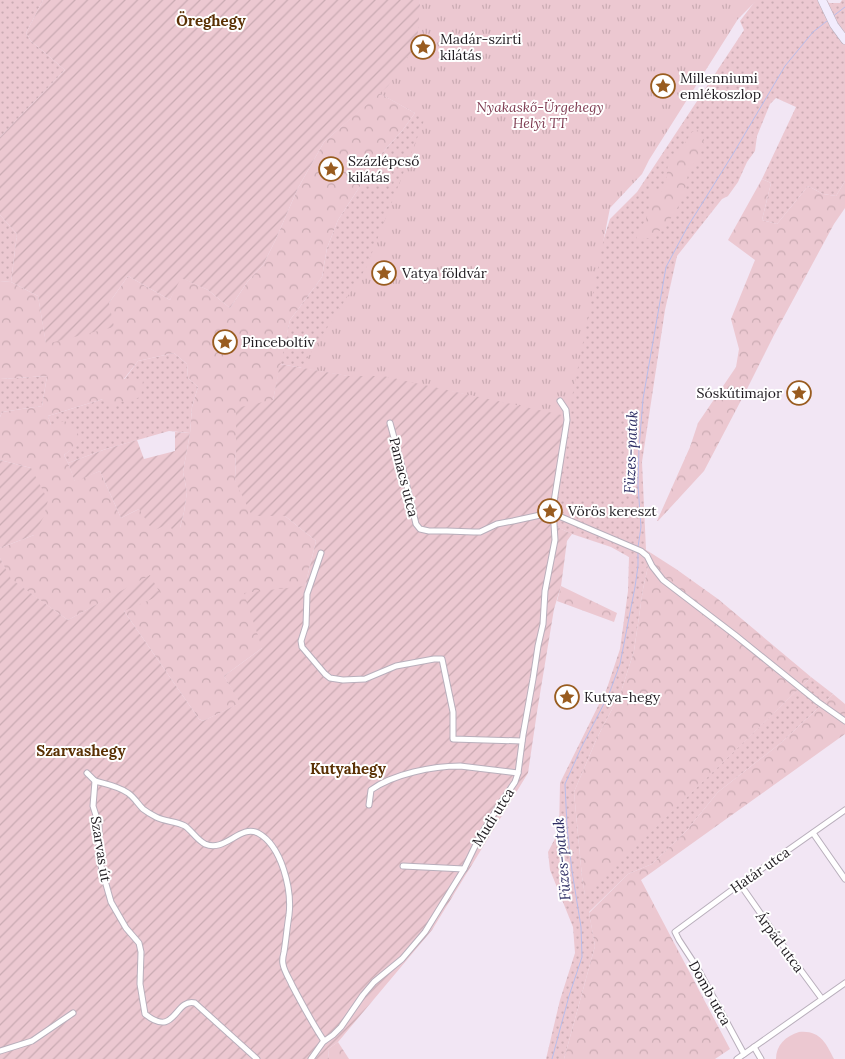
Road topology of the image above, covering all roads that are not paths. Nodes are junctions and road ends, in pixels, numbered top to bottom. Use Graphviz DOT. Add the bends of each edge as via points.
graph roads {
  1 [pos="822,0"];
  2 [pos="845,40"];
  3 [pos="560,401"];
  4 [pos="390,423"];
  5 [pos="554,514"];
  6 [pos="322,553"];
  7 [pos="845,721"];
  8 [pos="522,742"];
  9 [pos="87,773"];
  10 [pos="518,773"];
  11 [pos="95,781"];
  12 [pos="369,806"];
  13 [pos="845,810"];
  14 [pos="813,833"];
  15 [pos="403,866"];
  16 [pos="464,869"];
  17 [pos="845,879"];
  18 [pos="740,884"];
  19 [pos="675,932"];
  20 [pos="844,985"];
  21 [pos="822,999"];
  22 [pos="73,1013"];
  23 [pos="324,1041"];
  24 [pos="754,1047"];
  25 [pos="0,1051"];
  26 [pos="744,1054"];
  27 [pos="257,1059"];
  28 [pos="311,1059"];
  29 [pos="737,1059"];
  30 [pos="761,1059"];
  1 -- 2 [label="main road"];
  3 -- 5 [label="street, Mudi utca" via="566,410 567,420"];
  4 -- 5 [label="street, Pamacs utca" via="420,529 480,532 513,520"];
  5 -- 7 [label="street" via="647,556 663,580"];
  5 -- 8 [label="street, Mudi utca" via="555,540"];
  6 -- 8 [label="street" via="306,594 306,625 301,641 302,647 325,674 343,680 364,679 396,666 442,659 453,712 453,739"];
  8 -- 10 [label="street, Mudi utca"];
  9 -- 11 [label="street"];
  10 -- 12 [label="street" via="460,766 411,772 373,788"];
  10 -- 16 [label="street, Mudi utca"];
  11 -- 23 [label="street" via="129,793 147,812 177,822 206,845 217,846 250,831 256,832 272,846 281,861 289,896 283,965"];
  11 -- 27 [label="street, Szarvas út" via="93,806 99,825 102,870 111,902 139,943 145,1014 156,1022 166,1022 186,1003 195,1003"];
  13 -- 14 [label="street, Határ utca"];
  14 -- 17 [label="street"];
  14 -- 18 [label="street, Határ utca"];
  15 -- 16 [label="street"];
  16 -- 23 [label="street, Mudi utca" via="425,932 402,959 374,982 341,1027"];
  18 -- 19 [label="street, Határ utca"];
  18 -- 21 [label="street, Árpád utca"];
  19 -- 26 [label="street, Domb utca"];
  20 -- 21 [label="street"];
  21 -- 24 [label="street"];
  22 -- 25 [label="street" via="32,1041"];
  23 -- 28 [label="street, Mudi utca"];
  24 -- 26 [label="street"];
  24 -- 30 [label="street"];
  26 -- 29 [label="street"];
}
